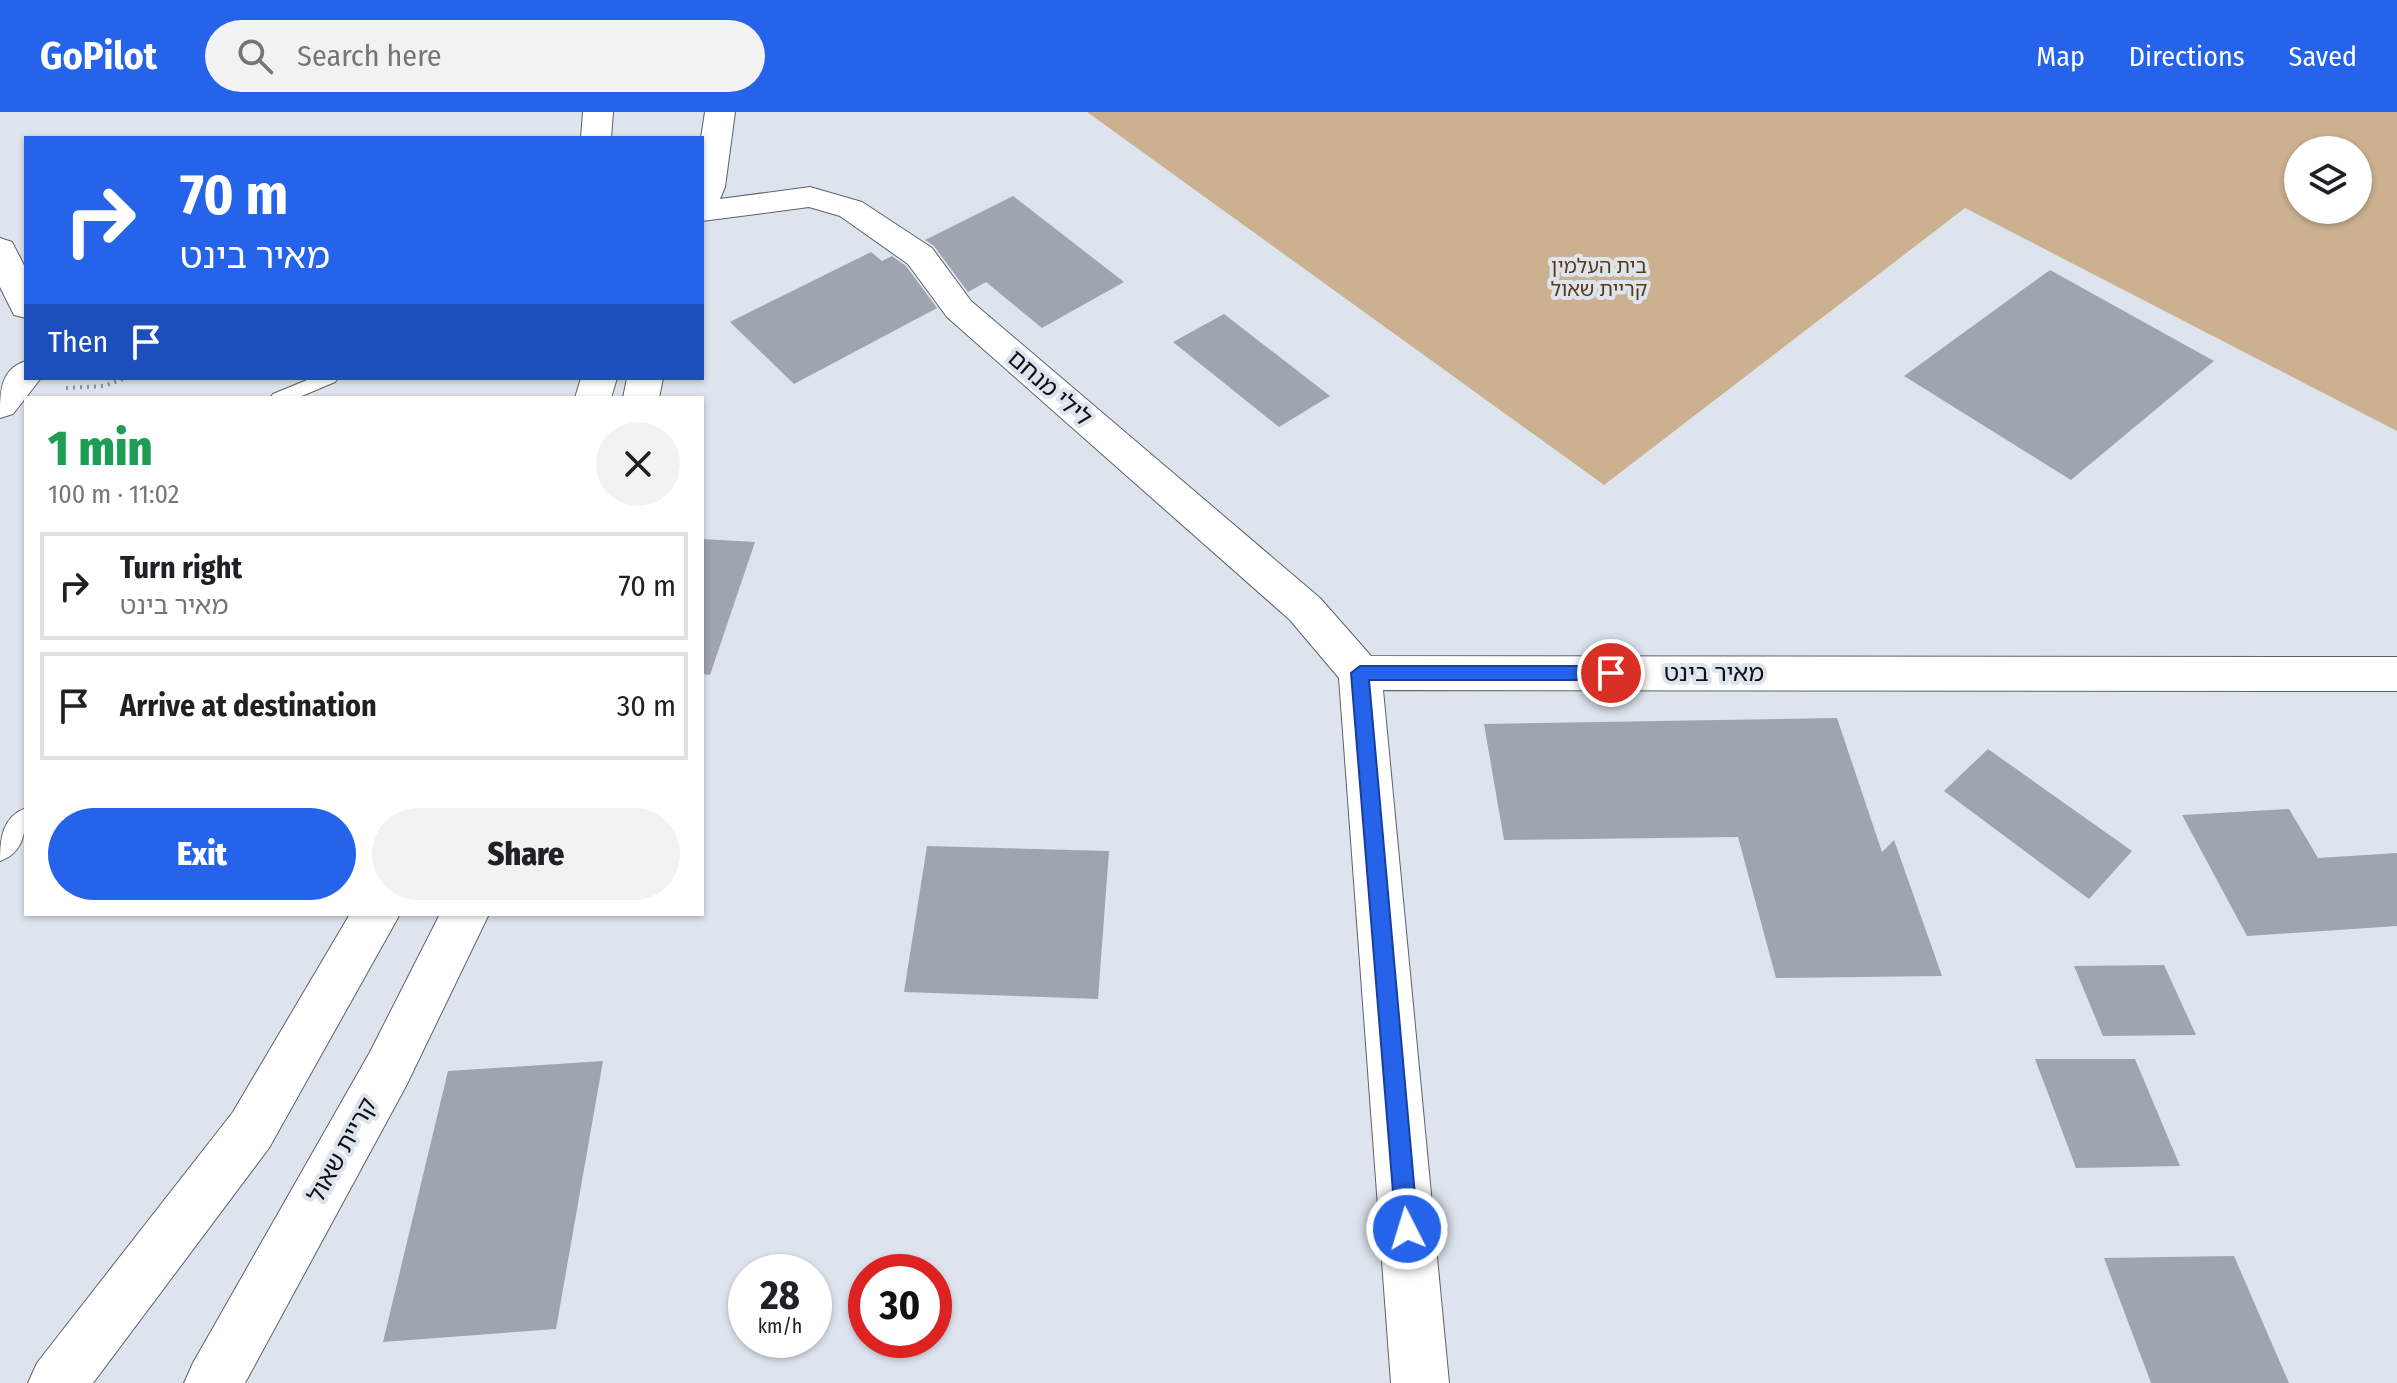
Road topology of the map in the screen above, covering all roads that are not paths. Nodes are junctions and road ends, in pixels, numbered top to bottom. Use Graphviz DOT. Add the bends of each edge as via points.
graph roads {
  1 [pos="598,112"];
  2 [pos="720,112"];
  3 [pos="596,136"];
  4 [pos="704,198"];
  5 [pos="704,211"];
  6 [pos="0,249"];
  7 [pos="24,303"];
  8 [pos="324,380"];
  9 [pos="284,396"];
  10 [pos="1360,673"];
  11 [pos="2397,674"];
  12 [pos="24,821"];
  13 [pos="0,851"];
  14 [pos="375,916"];
  15 [pos="464,916"];
  16 [pos="57,1383"];
  17 [pos="213,1383"];
  18 [pos="1420,1383"];
  1 -- 3 [label="street"];
  2 -- 4 [label="street"];
  5 -- 10 [label="street, לילי מנחם" via="810,197 851,209 920,256 959,309 1305,609"];
  6 -- 7 [label="street"];
  8 -- 9 [label="lane"];
  10 -- 11 [label="street, מאיר בינט"];
  10 -- 18 [label="street"];
  12 -- 13 [label="lane"];
  14 -- 16 [label="street" via="251,1130"];
  15 -- 17 [label="street, קריית שאול" via="388,1069"];
}
